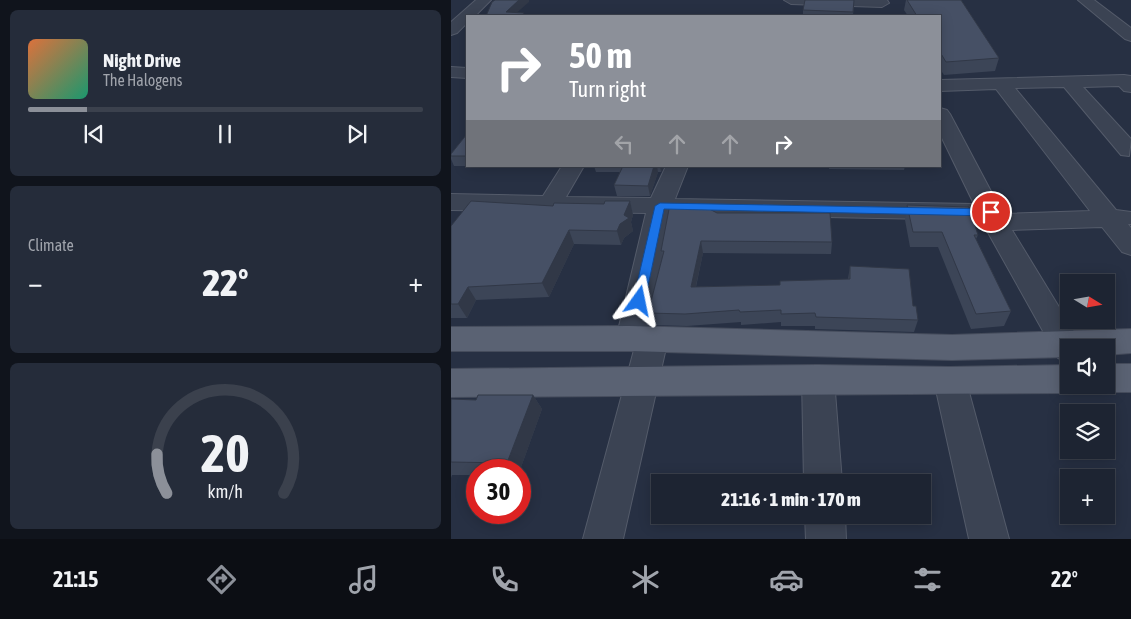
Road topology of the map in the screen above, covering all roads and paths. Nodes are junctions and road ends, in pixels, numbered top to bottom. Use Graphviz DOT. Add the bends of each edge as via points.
graph roads {
  1 [pos="484,0"];
  2 [pos="791,0"];
  3 [pos="1085,0"];
  4 [pos="884,7"];
  5 [pos="468,15"];
  6 [pos="466,16"];
  7 [pos="451,30"];
  8 [pos="1131,36"];
  9 [pos="451,72"];
  10 [pos="466,73"];
  11 [pos="1069,82"];
  12 [pos="1001,83"];
  13 [pos="941,85"];
  14 [pos="1131,87"];
  15 [pos="941,118"];
  16 [pos="946,138"];
  17 [pos="1129,150"];
  18 [pos="572,167"];
  19 [pos="677,167"];
  20 [pos="451,202"];
  21 [pos="550,204"];
  22 [pos="660,206"];
  23 [pos="993,217"];
  24 [pos="1120,219"];
  25 [pos="1131,246"];
  26 [pos="451,339"];
  27 [pos="642,339"];
  28 [pos="1063,339"];
  29 [pos="1131,341"];
  30 [pos="1115,343"];
  31 [pos="1060,348"];
  32 [pos="1115,378"];
  33 [pos="1131,378"];
  34 [pos="818,379"];
  35 [pos="1060,379"];
  36 [pos="643,381"];
  37 [pos="950,381"];
  38 [pos="451,383"];
  39 [pos="823,474"];
  40 [pos="825,524"];
  41 [pos="603,539"];
  42 [pos="826,539"];
  43 [pos="989,539"];
  1 -- 5 [label="street"];
  2 -- 4 [label="street"];
  3 -- 8 [label="street"];
  6 -- 7 [label="street"];
  9 -- 10 [label="street"];
  11 -- 12 [label="street"];
  11 -- 14 [label="street" via="1124,80"];
  11 -- 17 [label="street"];
  12 -- 13 [label="street"];
  12 -- 24 [label="street"];
  15 -- 16 [label="street"];
  16 -- 23 [label="street"];
  18 -- 21 [label="street"];
  19 -- 22 [label="street"];
  20 -- 21 [label="street"];
  21 -- 22 [label="street"];
  22 -- 23 [label="street"];
  22 -- 27 [label="street"];
  23 -- 24 [label="street"];
  23 -- 28 [label="street"];
  24 -- 25 [label="street"];
  26 -- 27 [label="main road"];
  27 -- 31 [label="main road" via="817,347"];
  27 -- 36 [label="street"];
  29 -- 30 [label="main road"];
  32 -- 33 [label="main road"];
  34 -- 36 [label="main road"];
  34 -- 37 [label="main road"];
  34 -- 39 [label="street"];
  35 -- 37 [label="main road"];
  36 -- 38 [label="main road"];
  36 -- 41 [label="street"];
  37 -- 43 [label="street"];
  40 -- 42 [label="street"];
}
